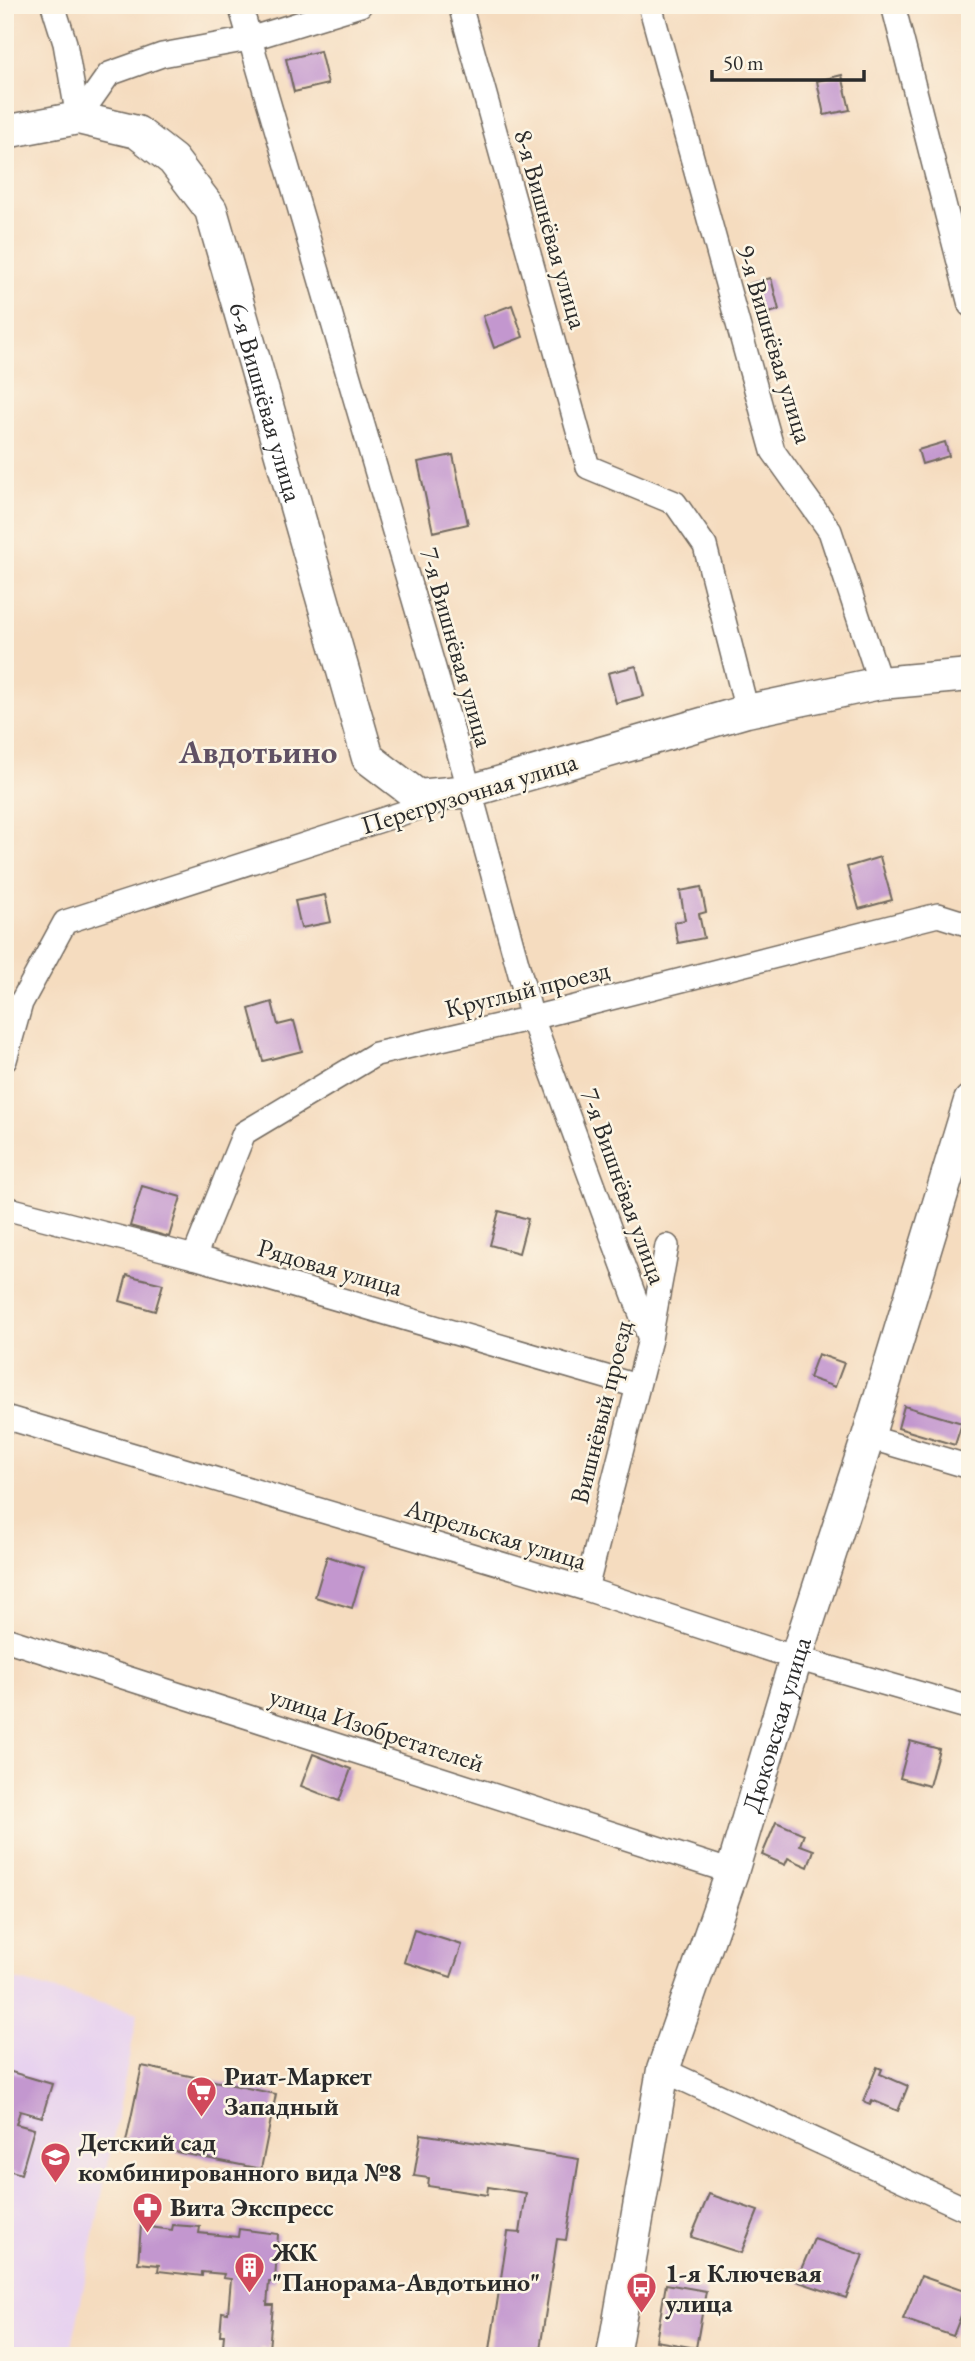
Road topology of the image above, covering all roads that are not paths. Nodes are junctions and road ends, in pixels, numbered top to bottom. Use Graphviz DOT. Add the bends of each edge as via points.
graph roads {
  1 [pos="53,5"];
  2 [pos="240,5"];
  3 [pos="360,5"];
  4 [pos="460,5"];
  5 [pos="650,5"];
  6 [pos="893,5"];
  7 [pos="249,39"];
  8 [pos="78,118"];
  9 [pos="5,132"];
  10 [pos="970,305"];
  11 [pos="970,675"];
  12 [pos="880,683"];
  13 [pos="747,711"];
  14 [pos="470,791"];
  15 [pos="970,925"];
  16 [pos="13,1001"];
  17 [pos="532,1018"];
  18 [pos="5,1060"];
  19 [pos="970,1101"];
  20 [pos="5,1208"];
  21 [pos="667,1247"];
  22 [pos="194,1257"];
  23 [pos="650,1339"];
  24 [pos="637,1385"];
  25 [pos="5,1417"];
  26 [pos="868,1437"];
  27 [pos="970,1467"];
  28 [pos="586,1589"];
  29 [pos="5,1639"];
  30 [pos="796,1658"];
  31 [pos="970,1708"];
  32 [pos="732,1872"];
  33 [pos="663,2070"];
  34 [pos="970,2211"];
  35 [pos="613,2356"];
  1 -- 8 [label="street" via="65,43"];
  2 -- 7 [label="street, 7-я Вишнёвая улица"];
  3 -- 7 [label="street"];
  4 -- 13 [label="street, 8-я Вишнёвая улица" via="588,467 675,503 705,546"];
  5 -- 12 [label="street, 9-я Вишнёвая улица" via="773,451 830,531"];
  6 -- 10 [label="street"];
  7 -- 8 [label="street" via="162,55 109,74"];
  7 -- 14 [label="street, 7-я Вишнёвая улица"];
  8 -- 9 [label="street"];
  8 -- 14 [label="street, 6-я Вишнёвая улица" via="137,132 173,160 211,210 368,758 418,796"];
  11 -- 12 [label="street, Перегрузочная улица"];
  12 -- 13 [label="street, Перегрузочная улица"];
  13 -- 14 [label="street, Перегрузочная улица"];
  14 -- 16 [label="street, Перегрузочная улица" via="65,922"];
  14 -- 17 [label="street, 7-я Вишнёвая улица"];
  15 -- 17 [label="street, Круглый проезд" via="938,915"];
  16 -- 18 [label="street, Перегрузочная улица"];
  17 -- 22 [label="street, Круглый проезд" via="376,1054 244,1133"];
  17 -- 23 [label="street, 7-я Вишнёвая улица"];
  19 -- 26 [label="street, Дюковская улица"];
  20 -- 22 [label="street, Рядовая улица"];
  21 -- 23 [label="street, Вишнёвый проезд"];
  22 -- 24 [label="street, Рядовая улица"];
  23 -- 24 [label="street, Вишнёвый проезд"];
  24 -- 28 [label="street, Вишнёвый проезд"];
  25 -- 28 [label="street, Апрельская улица"];
  26 -- 27 [label="street"];
  26 -- 30 [label="street, Дюковская улица"];
  28 -- 30 [label="street, Апрельская улица"];
  29 -- 32 [label="street, улица Изобретателей"];
  30 -- 31 [label="street, Апрельская улица"];
  30 -- 32 [label="street, Дюковская улица"];
  32 -- 33 [label="street, Дюковская улица"];
  33 -- 34 [label="street"];
  33 -- 35 [label="street, Дюковская улица"];
}
